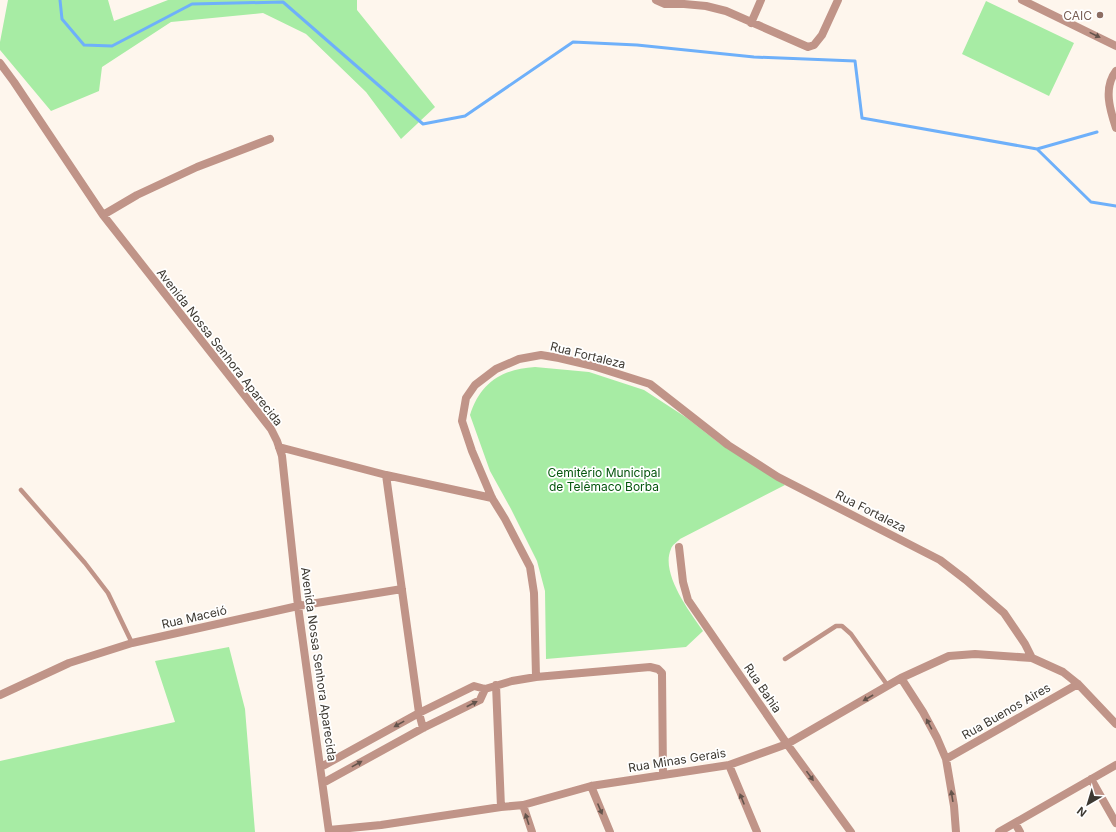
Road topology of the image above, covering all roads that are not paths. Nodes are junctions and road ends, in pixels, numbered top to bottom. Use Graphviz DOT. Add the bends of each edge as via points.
graph roads {
  1 [pos="656,0"];
  2 [pos="761,0"];
  3 [pos="838,0"];
  4 [pos="1022,0"];
  5 [pos="685,2"];
  6 [pos="751,23"];
  7 [pos="1116,46"];
  8 [pos="0,63"];
  9 [pos="1116,71"];
  10 [pos="1116,128"];
  11 [pos="270,139"];
  12 [pos="103,216"];
  13 [pos="279,447"];
  14 [pos="386,475"];
  15 [pos="21,490"];
  16 [pos="492,498"];
  17 [pos="679,547"];
  18 [pos="402,589"];
  19 [pos="298,606"];
  20 [pos="132,643"];
  21 [pos="1032,658"];
  22 [pos="785,659"];
  23 [pos="536,677"];
  24 [pos="901,678"];
  25 [pos="1078,684"];
  26 [pos="496,685"];
  27 [pos="888,686"];
  28 [pos="485,689"];
  29 [pos="0,694"];
  30 [pos="420,713"];
  31 [pos="1116,724"];
  32 [pos="423,728"];
  33 [pos="787,744"];
  34 [pos="946,759"];
  35 [pos="1116,764"];
  36 [pos="729,765"];
  37 [pos="321,767"];
  38 [pos="663,774"];
  39 [pos="1091,779"];
  40 [pos="323,783"];
  41 [pos="591,786"];
  42 [pos="523,805"];
  43 [pos="501,807"];
  44 [pos="1015,823"];
  45 [pos="1116,823"];
  46 [pos="381,828"];
  47 [pos="329,831"];
  48 [pos="754,831"];
  49 [pos="532,832"];
  50 [pos="610,832"];
  51 [pos="851,832"];
  52 [pos="956,832"];
  53 [pos="999,832"];
  54 [pos="1020,832"];
  1 -- 5 [label="street" via="665,4"];
  2 -- 6 [label="street"];
  3 -- 6 [label="street" via="822,35 808,47"];
  4 -- 7 [label="street, one-way"];
  5 -- 6 [label="street" via="726,11"];
  8 -- 12 [label="street, Avenida Nossa Senhora Aparecida"];
  9 -- 10 [label="street" via="1108,93"];
  11 -- 12 [label="street" via="190,170 137,195"];
  12 -- 13 [label="street, Avenida Nossa Senhora Aparecida" via="271,429"];
  13 -- 14 [label="street"];
  13 -- 19 [label="street, Avenida Nossa Senhora Aparecida"];
  14 -- 16 [label="street"];
  14 -- 18 [label="street"];
  15 -- 20 [label="lane" via="108,593"];
  16 -- 21 [label="street, Rua Fortaleza" via="462,421 466,398 475,385 496,369 519,359 541,355 600,368 650,384 728,445 778,477 940,560 1004,613"];
  16 -- 23 [label="street, Rua Fortaleza" via="530,567 534,593"];
  17 -- 33 [label="street, Rua Bahia" via="688,600"];
  18 -- 19 [label="street, Rua Maceió"];
  18 -- 30 [label="street"];
  19 -- 20 [label="street, Rua Maceió"];
  19 -- 37 [label="street, Avenida Nossa Senhora Aparecida"];
  20 -- 29 [label="street, Rua Maceió" via="68,663"];
  21 -- 24 [label="street, Rua Minas Gerais" via="975,654 949,656"];
  21 -- 25 [label="street" via="1063,672"];
  22 -- 27 [label="lane" via="836,626 842,626 851,634"];
  23 -- 26 [label="street"];
  23 -- 38 [label="street" via="650,667 658,669 662,673"];
  24 -- 27 [label="street, Rua Minas Gerais"];
  34 -- 24 [label="street, one-way" via="923,712"];
  25 -- 31 [label="street"];
  25 -- 34 [label="street, Rua Buenos Aires"];
  26 -- 28 [label="street"];
  26 -- 43 [label="street"];
  27 -- 33 [label="street, Rua Minas Gerais, one-way"];
  28 -- 30 [label="street" via="476,686 470,688"];
  32 -- 28 [label="street, one-way" via="480,700"];
  30 -- 32 [label="street"];
  30 -- 37 [label="street, one-way"];
  40 -- 32 [label="street, one-way"];
  33 -- 36 [label="street, Rua Minas Gerais"];
  33 -- 51 [label="street, Rua Bahia, one-way"];
  52 -- 34 [label="street, one-way"];
  35 -- 39 [label="street"];
  36 -- 38 [label="street, Rua Minas Gerais"];
  48 -- 36 [label="street, one-way"];
  37 -- 40 [label="street, Avenida Nossa Senhora Aparecida"];
  38 -- 41 [label="street, Rua Minas Gerais"];
  39 -- 44 [label="street"];
  39 -- 45 [label="street"];
  40 -- 47 [label="street, Avenida Nossa Senhora Aparecida"];
  41 -- 42 [label="street, Rua Minas Gerais"];
  41 -- 50 [label="street, one-way"];
  42 -- 43 [label="street, Rua Minas Gerais"];
  49 -- 42 [label="street, one-way"];
  43 -- 46 [label="street, Rua Minas Gerais"];
  44 -- 53 [label="street"];
  44 -- 54 [label="street"];
  46 -- 47 [label="street, Rua Minas Gerais"];
}
